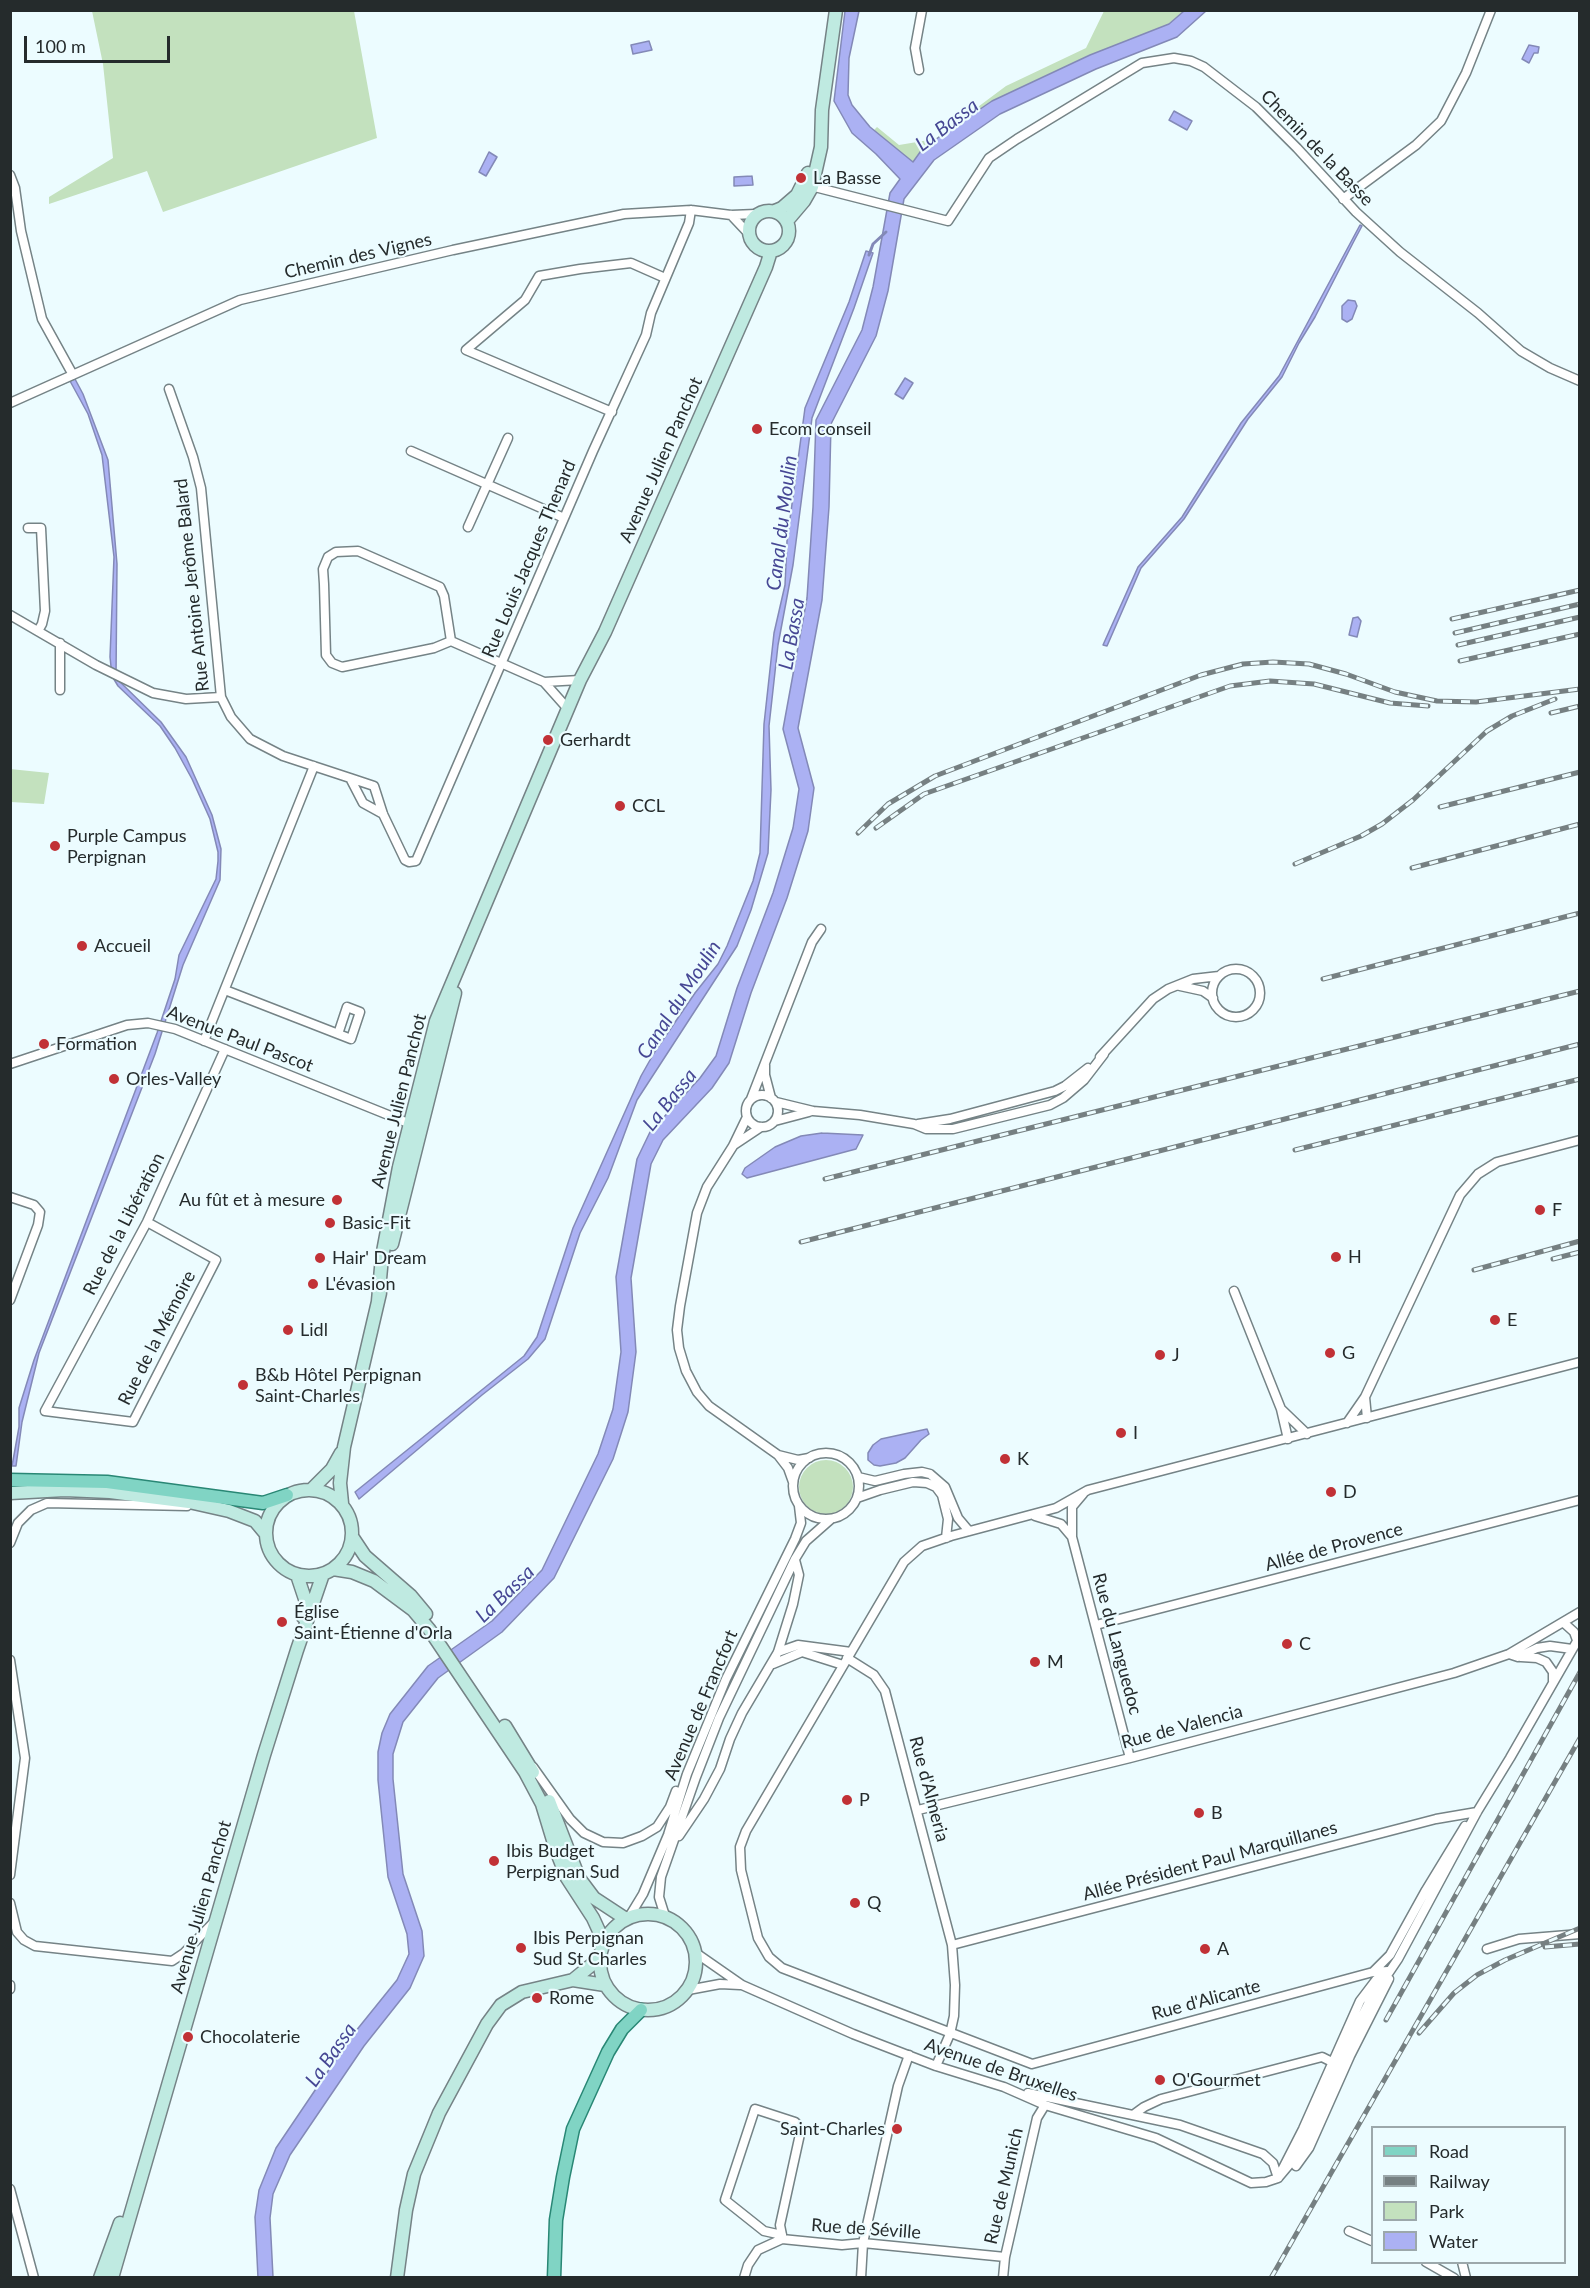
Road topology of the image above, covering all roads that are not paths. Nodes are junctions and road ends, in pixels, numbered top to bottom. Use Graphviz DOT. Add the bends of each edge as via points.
graph roads {
  1 [pos="922,10"];
  2 [pos="1491,10"];
  3 [pos="834,14"];
  4 [pos="919,70"];
  5 [pos="10,175"];
  6 [pos="808,185"];
  7 [pos="1343,199"];
  8 [pos="691,210"];
  9 [pos="775,211"];
  10 [pos="756,214"];
  11 [pos="731,215"];
  12 [pos="787,221"];
  13 [pos="748,233"];
  14 [pos="766,250"];
  15 [pos="665,278"];
  16 [pos="73,375"];
  17 [pos="1580,381"];
  18 [pos="169,389"];
  19 [pos="10,403"];
  20 [pos="612,412"];
  21 [pos="508,438"];
  22 [pos="411,451"];
  23 [pos="487,485"];
  24 [pos="564,519"];
  25 [pos="468,527"];
  26 [pos="28,528"];
  27 [pos="10,615"];
  28 [pos="38,631"];
  29 [pos="605,632"];
  30 [pos="451,641"];
  31 [pos="60,643"];
  32 [pos="501,663"];
  33 [pos="580,680"];
  34 [pos="544,682"];
  35 [pos="60,690"];
  36 [pos="221,697"];
  37 [pos="568,709"];
  38 [pos="314,766"];
  39 [pos="544,766"];
  40 [pos="350,778"];
  41 [pos="383,814"];
  42 [pos="821,929"];
  43 [pos="1219,976"];
  44 [pos="1176,985"];
  45 [pos="225,990"];
  46 [pos="1213,998"];
  47 [pos="338,1034"];
  48 [pos="204,1041"];
  49 [pos="225,1049"];
  50 [pos="764,1062"];
  51 [pos="10,1064"];
  52 [pos="751,1099"];
  53 [pos="774,1100"];
  54 [pos="813,1111"];
  55 [pos="747,1117"];
  56 [pos="775,1121"];
  57 [pos="415,1126"];
  58 [pos="761,1127"];
  59 [pos="1580,1140"];
  60 [pos="734,1146"];
  61 [pos="10,1197"];
  62 [pos="147,1222"];
  63 [pos="12,1289"];
  64 [pos="1234,1292"];
  65 [pos="10,1300"];
  66 [pos="1580,1362"];
  67 [pos="1365,1397"];
  68 [pos="1281,1409"];
  69 [pos="45,1411"];
  70 [pos="1367,1418"];
  71 [pos="1347,1423"];
  72 [pos="1307,1434"];
  73 [pos="1288,1439"];
  74 [pos="344,1447"];
  75 [pos="778,1455"];
  76 [pos="809,1458"];
  77 [pos="858,1477"];
  78 [pos="10,1480"];
  79 [pos="793,1482"];
  80 [pos="312,1489"];
  81 [pos="1088,1490"];
  82 [pos="10,1493"];
  83 [pos="287,1495"];
  84 [pos="857,1498"];
  85 [pos="1580,1500"];
  86 [pos="342,1503"];
  87 [pos="207,1506"];
  88 [pos="799,1506"];
  89 [pos="1032,1515"];
  90 [pos="831,1519"];
  91 [pos="969,1531"];
  92 [pos="266,1533"];
  93 [pos="946,1538"];
  94 [pos="1072,1538"];
  95 [pos="353,1539"];
  96 [pos="10,1543"];
  97 [pos="795,1559"];
  98 [pos="328,1572"];
  99 [pos="297,1575"];
  100 [pos="1580,1612"];
  101 [pos="1564,1623"];
  102 [pos="1096,1626"];
  103 [pos="1576,1642"];
  104 [pos="444,1644"];
  105 [pos="297,1650"];
  106 [pos="778,1652"];
  107 [pos="1514,1655"];
  108 [pos="847,1658"];
  109 [pos="10,1660"];
  110 [pos="773,1664"];
  111 [pos="462,1670"];
  112 [pos="1553,1681"];
  113 [pos="715,1703"];
  114 [pos="524,1753"];
  115 [pos="1130,1758"];
  116 [pos="918,1810"];
  117 [pos="1477,1812"];
  118 [pos="674,1844"];
  119 [pos="10,1875"];
  120 [pos="10,1903"];
  121 [pos="665,1916"];
  122 [pos="627,1918"];
  123 [pos="216,1920"];
  124 [pos="14,1934"];
  125 [pos="1580,1934"];
  126 [pos="604,1942"];
  127 [pos="952,1945"];
  128 [pos="1487,1949"];
  129 [pos="696,1953"];
  130 [pos="600,1958"];
  131 [pos="1398,1959"];
  132 [pos="1388,1971"];
  133 [pos="1373,1972"];
  134 [pos="573,1980"];
  135 [pos="10,1985"];
  136 [pos="605,1985"];
  137 [pos="742,1985"];
  138 [pos="10,1989"];
  139 [pos="688,1990"];
  140 [pos="641,2010"];
  141 [pos="950,2034"];
  142 [pos="909,2055"];
  143 [pos="1332,2062"];
  144 [pos="936,2066"];
  145 [pos="1004,2087"];
  146 [pos="1045,2105"];
  147 [pos="1133,2115"];
  148 [pos="141,2175"];
  149 [pos="1278,2178"];
  150 [pos="10,2189"];
  151 [pos="1349,2231"];
  152 [pos="782,2237"];
  153 [pos="1371,2241"];
  154 [pos="863,2243"];
  155 [pos="1005,2257"];
  156 [pos="1430,2264"];
  157 [pos="34,2277"];
  158 [pos="100,2277"];
  159 [pos="112,2277"];
  160 [pos="397,2277"];
  161 [pos="554,2277"];
  162 [pos="744,2277"];
  163 [pos="861,2277"];
  164 [pos="1003,2277"];
  165 [pos="1454,2277"];
  1 -- 4 [label="street" via="915,48"];
  2 -- 7 [label="street" via="1466,74 1441,121 1416,145"];
  3 -- 6 [label="main road"];
  5 -- 16 [label="street" via="42,319"];
  6 -- 7 [label="street, Chemin de la Basse" via="948,221 989,158 1142,63 1174,58 1204,67 1256,107"];
  6 -- 9 [label="main road"];
  6 -- 12 [label="main road" via="804,201"];
  7 -- 17 [label="street, Chemin de la Basse" via="1400,252 1521,351"];
  8 -- 11 [label="street, Chemin des Vignes"];
  8 -- 15 [label="street, Rue Louis Jacques Thenard"];
  8 -- 16 [label="street, Chemin des Vignes" via="624,214 240,300"];
  9 -- 10 [label="main road"];
  9 -- 12 [label="main road"];
  10 -- 11 [label="street, Chemin des Vignes"];
  10 -- 13 [label="main road"];
  11 -- 13 [label="street"];
  12 -- 14 [label="main road" via="787,240"];
  13 -- 14 [label="main road" via="752,243"];
  14 -- 29 [label="main road, Avenue Julien Panchot" via="750,302"];
  15 -- 20 [label="street, Rue Louis Jacques Thenard" via="646,335"];
  15 -- 20 [label="street" via="631,263 539,276 525,300 466,350"];
  16 -- 19 [label="street, Chemin des Vignes"];
  18 -- 36 [label="street, Rue Antoine Jerôme Balard" via="201,488"];
  20 -- 24 [label="street, Rue Louis Jacques Thenard"];
  21 -- 23 [label="street"];
  22 -- 23 [label="street"];
  23 -- 24 [label="street"];
  23 -- 25 [label="street"];
  24 -- 32 [label="street, Rue Louis Jacques Thenard"];
  26 -- 28 [label="street" via="41,528 45,611"];
  27 -- 28 [label="street"];
  28 -- 31 [label="street"];
  29 -- 33 [label="main road, Avenue Julien Panchot"];
  29 -- 39 [label="main road, Avenue Julien Panchot" via="576,708"];
  30 -- 30 [label="street" via="440,587 358,551 336,552 328,557 323,569 325,631 326,655 332,663 342,667"];
  30 -- 32 [label="street"];
  31 -- 35 [label="street"];
  31 -- 36 [label="street" via="153,693 186,699"];
  32 -- 34 [label="street"];
  32 -- 41 [label="street, Rue Louis Jacques Thenard" via="416,861 405,860"];
  33 -- 34 [label="street"];
  33 -- 37 [label="main road, Avenue Julien Panchot"];
  34 -- 37 [label="street"];
  36 -- 38 [label="street, Rue Antoine Jerôme Balard" via="231,717 250,739"];
  37 -- 39 [label="main road, Avenue Julien Panchot"];
  38 -- 40 [label="street, Rue Louis Jacques Thenard"];
  38 -- 45 [label="street"];
  39 -- 57 [label="main road, Avenue Julien Panchot" via="467,951"];
  40 -- 41 [label="street, Rue Louis Jacques Thenard" via="363,803"];
  40 -- 41 [label="street, Rue Louis Jacques Thenard" via="374,786"];
  42 -- 50 [label="street" via="812,942"];
  43 -- 44 [label="street"];
  43 -- 46 [label="street" via="1212,990"];
  43 -- 46 [label="street" via="1230,969 1251,974 1260,987 1258,1001 1245,1015 1232,1016 1219,1010"];
  44 -- 46 [label="street" via="1203,991"];
  44 -- 54 [label="street" via="1154,999 1074,1090 1050,1104 953,1129 932,1129 860,1114"];
  45 -- 47 [label="street"];
  45 -- 48 [label="street"];
  48 -- 49 [label="street, Avenue Paul Pascot"];
  48 -- 51 [label="street, Avenue Paul Pascot" via="148,1023 127,1025"];
  49 -- 57 [label="street, Avenue Paul Pascot"];
  49 -- 62 [label="street, Rue de la Libération"];
  50 -- 52 [label="street"];
  50 -- 53 [label="street"];
  52 -- 53 [label="street" via="761,1095"];
  52 -- 55 [label="street"];
  53 -- 54 [label="street"];
  53 -- 56 [label="street" via="778,1112"];
  54 -- 56 [label="street"];
  55 -- 58 [label="street"];
  55 -- 60 [label="street"];
  56 -- 58 [label="street"];
  57 -- 74 [label="main road, Avenue Julien Panchot"];
  58 -- 60 [label="street"];
  59 -- 67 [label="street" via="1497,1162 1478,1174 1460,1195"];
  60 -- 75 [label="street" via="716,1171 698,1213 680,1306 679,1348 686,1371 709,1406"];
  61 -- 63 [label="street" via="34,1205 40,1212"];
  62 -- 69 [label="street, Rue de la Libération"];
  62 -- 69 [label="street, Rue de la Mémoire" via="216,1260 133,1422"];
  63 -- 65 [label="street"];
  64 -- 68 [label="street"];
  66 -- 70 [label="street"];
  67 -- 70 [label="street"];
  67 -- 71 [label="street"];
  68 -- 72 [label="street"];
  68 -- 73 [label="street"];
  70 -- 71 [label="street"];
  71 -- 72 [label="street"];
  72 -- 73 [label="street"];
  73 -- 81 [label="street"];
  74 -- 80 [label="main road, Avenue Julien Panchot" via="332,1469"];
  74 -- 86 [label="main road, Avenue Julien Panchot"];
  75 -- 76 [label="street" via="798,1460"];
  75 -- 79 [label="street"];
  76 -- 77 [label="street" via="823,1453 839,1455 852,1465"];
  76 -- 79 [label="street" via="796,1472"];
  77 -- 84 [label="street"];
  77 -- 91 [label="street" via="875,1481 904,1474 930,1474 945,1486 958,1518"];
  78 -- 83 [label="main road" via="107,1482 263,1503"];
  79 -- 88 [label="street"];
  80 -- 83 [label="main road"];
  80 -- 86 [label="main road" via="328,1493"];
  81 -- 89 [label="street" via="1056,1508"];
  81 -- 94 [label="street, Rue du Languedoc" via="1072,1507"];
  82 -- 87 [label="main road" via="110,1492"];
  83 -- 92 [label="main road" via="268,1518"];
  84 -- 90 [label="street" via="847,1512"];
  84 -- 93 [label="street" via="913,1482 927,1483 942,1495 948,1519"];
  85 -- 102 [label="street, Allée de Provence"];
  86 -- 95 [label="main road" via="351,1520"];
  87 -- 92 [label="main road" via="255,1521"];
  87 -- 96 [label="street" via="47,1503 31,1510 18,1523"];
  88 -- 90 [label="street" via="813,1517"];
  88 -- 113 [label="street, Avenue de Francfort" via="801,1523 795,1539"];
  89 -- 91 [label="street"];
  89 -- 94 [label="street" via="1061,1524"];
  90 -- 97 [label="street, Avenue de Francfort" via="806,1541"];
  91 -- 93 [label="street"];
  92 -- 99 [label="main road" via="274,1559"];
  93 -- 108 [label="street" via="922,1546 904,1562"];
  94 -- 102 [label="street, Rue du Languedoc"];
  95 -- 98 [label="main road" via="346,1556"];
  95 -- 104 [label="main road" via="365,1556 411,1596"];
  97 -- 106 [label="street" via="799,1575"];
  97 -- 118 [label="street, Avenue de Francfort" via="719,1718"];
  98 -- 99 [label="main road" via="310,1577"];
  98 -- 104 [label="main road" via="352,1572 387,1589"];
  98 -- 105 [label="main road, Avenue Julien Panchot"];
  99 -- 105 [label="main road, Avenue Julien Panchot" via="306,1602"];
  100 -- 101 [label="street"];
  101 -- 103 [label="street" via="1574,1632"];
  101 -- 107 [label="street"];
  102 -- 115 [label="street, Rue du Languedoc"];
  103 -- 107 [label="street"];
  103 -- 112 [label="street"];
  104 -- 111 [label="main road"];
  105 -- 123 [label="main road, Avenue Julien Panchot"];
  106 -- 108 [label="street" via="798,1645"];
  106 -- 110 [label="street"];
  107 -- 112 [label="street" via="1546,1662 1553,1672"];
  107 -- 115 [label="street, Rue de Valencia"];
  108 -- 110 [label="street" via="802,1652"];
  108 -- 116 [label="street, Rue d'Almeria" via="874,1675 885,1690"];
  108 -- 141 [label="street" via="740,1847 741,1870 758,1938 769,1957 782,1968"];
  109 -- 119 [label="street" via="25,1758"];
  110 -- 118 [label="street" via="742,1713 710,1789"];
  111 -- 114 [label="main road"];
  111 -- 126 [label="main road" via="542,1803 567,1878"];
  112 -- 117 [label="street"];
  113 -- 114 [label="street" via="670,1807 657,1827 623,1843 603,1842 584,1833"];
  113 -- 122 [label="street, Avenue de Francfort" via="668,1835 643,1894"];
  114 -- 122 [label="main road" via="551,1805 579,1878 594,1898"];
  115 -- 116 [label="street, Rue de Valencia"];
  116 -- 127 [label="street, Rue d'Almeria"];
  117 -- 127 [label="street, Allée Président Paul Marquillanes" via="1424,1822"];
  117 -- 131 [label="street"];
  117 -- 133 [label="street" via="1458,1834 1390,1955"];
  118 -- 121 [label="street, Avenue de Francfort" via="660,1887"];
  120 -- 124 [label="street"];
  121 -- 122 [label="main road" via="647,1913"];
  121 -- 129 [label="main road" via="685,1930"];
  122 -- 126 [label="main road"];
  123 -- 124 [label="street" via="172,1961 35,1946"];
  123 -- 148 [label="main road, Avenue Julien Panchot"];
  125 -- 128 [label="street" via="1519,1939"];
  126 -- 130 [label="main road"];
  127 -- 141 [label="street, Rue d'Almeria" via="954,2006"];
  129 -- 137 [label="street, Avenue de Bruxelles"];
  129 -- 139 [label="main road" via="697,1966"];
  130 -- 134 [label="main road"];
  130 -- 136 [label="main road"];
  131 -- 132 [label="street"];
  131 -- 149 [label="street" via="1309,2148 1296,2166"];
  132 -- 133 [label="street, Rue d'Alicante"];
  132 -- 143 [label="street" via="1360,2001"];
  132 -- 149 [label="street" via="1345,2050 1314,2122 1294,2159"];
  133 -- 141 [label="street, Rue d'Alicante" via="1032,2064"];
  134 -- 136 [label="main road"];
  134 -- 160 [label="main road" via="522,1992 501,2005 487,2024 439,2113 414,2174"];
  135 -- 138 [label="street"];
  136 -- 140 [label="main road" via="614,1997"];
  137 -- 139 [label="street, Avenue de Bruxelles" via="708,1985"];
  137 -- 142 [label="street, Avenue de Bruxelles"];
  139 -- 140 [label="main road" via="667,2007"];
  140 -- 161 [label="main road" via="622,2029 608,2052 573,2129 556,2220"];
  141 -- 144 [label="street, Rue d'Almeria"];
  142 -- 144 [label="street, Avenue de Bruxelles"];
  142 -- 154 [label="street" via="897,2086"];
  143 -- 147 [label="street" via="1322,2057 1161,2099"];
  143 -- 149 [label="street"];
  144 -- 145 [label="street, Avenue de Bruxelles"];
  145 -- 146 [label="street, Avenue de Bruxelles"];
  145 -- 147 [label="street"];
  146 -- 149 [label="street, Avenue de Bruxelles" via="1156,2138 1251,2183"];
  146 -- 155 [label="street, Rue de Munich" via="1037,2118"];
  147 -- 149 [label="street" via="1180,2125 1263,2154 1273,2163"];
  148 -- 158 [label="main road, Avenue Julien Panchot"];
  148 -- 159 [label="main road, Avenue Julien Panchot"];
  150 -- 157 [label="street"];
  151 -- 153 [label="street"];
  152 -- 152 [label="street, Rue de Séville" via="764,2230 725,2200 755,2109 799,2126 780,2225"];
  152 -- 154 [label="street, Rue de Séville" via="842,2245"];
  152 -- 162 [label="street" via="758,2250"];
  154 -- 155 [label="street, Rue de Séville"];
  154 -- 163 [label="street"];
  155 -- 164 [label="street, Rue de Munich"];
  156 -- 165 [label="street"];
}
